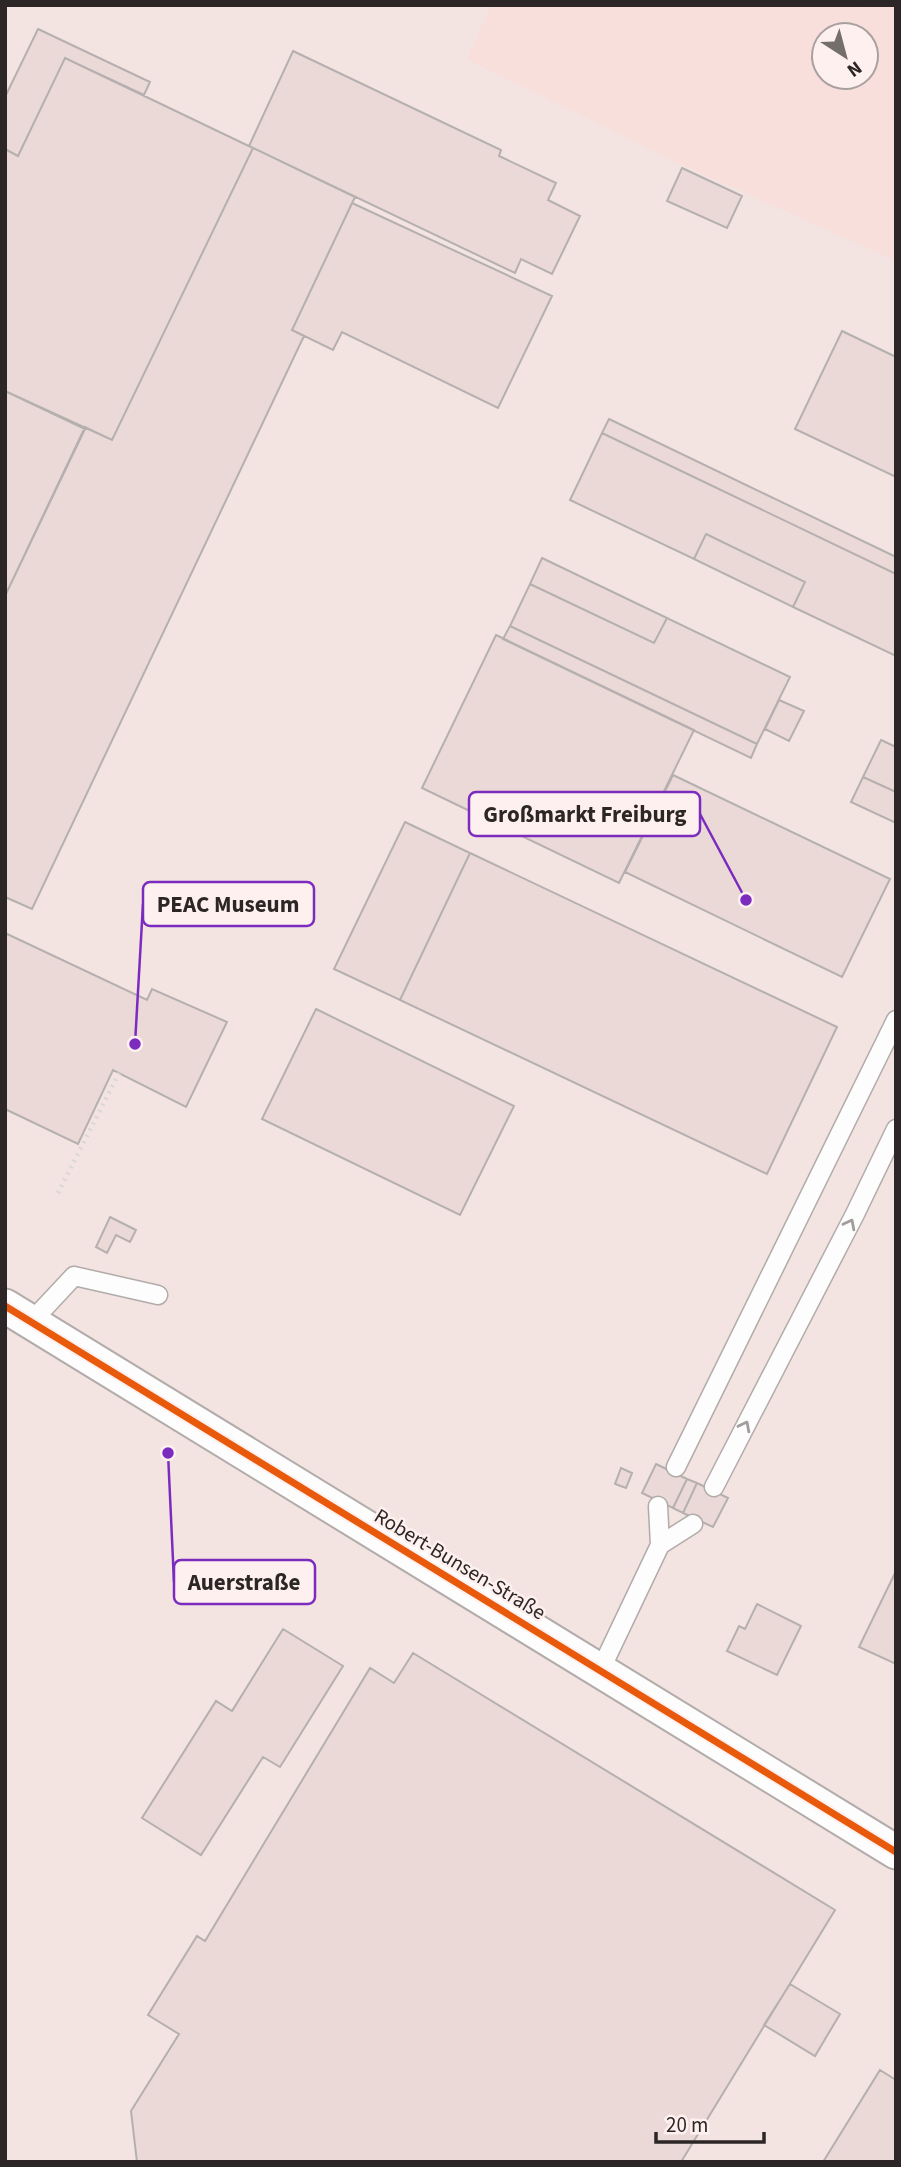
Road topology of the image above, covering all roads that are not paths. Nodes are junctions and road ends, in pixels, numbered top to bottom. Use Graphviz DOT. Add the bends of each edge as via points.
graph roads {
  1 [pos="896,1020"];
  2 [pos="896,1129"];
  3 [pos="158,1295"];
  4 [pos="18,1314"];
  5 [pos="676,1467"];
  6 [pos="714,1486"];
  7 [pos="658,1506"];
  8 [pos="694,1524"];
  9 [pos="660,1545"];
  10 [pos="600,1671"];
  11 [pos="896,1852"];
  1 -- 5 [label="lane"];
  6 -- 2 [label="lane, one-way"];
  3 -- 4 [label="lane" via="74,1276"];
  4 -- 10 [label="street, Robert-Bunsen-Straße"];
  7 -- 9 [label="lane"];
  8 -- 9 [label="lane"];
  9 -- 10 [label="lane"];
  10 -- 11 [label="street, Robert-Bunsen-Straße"];
}
